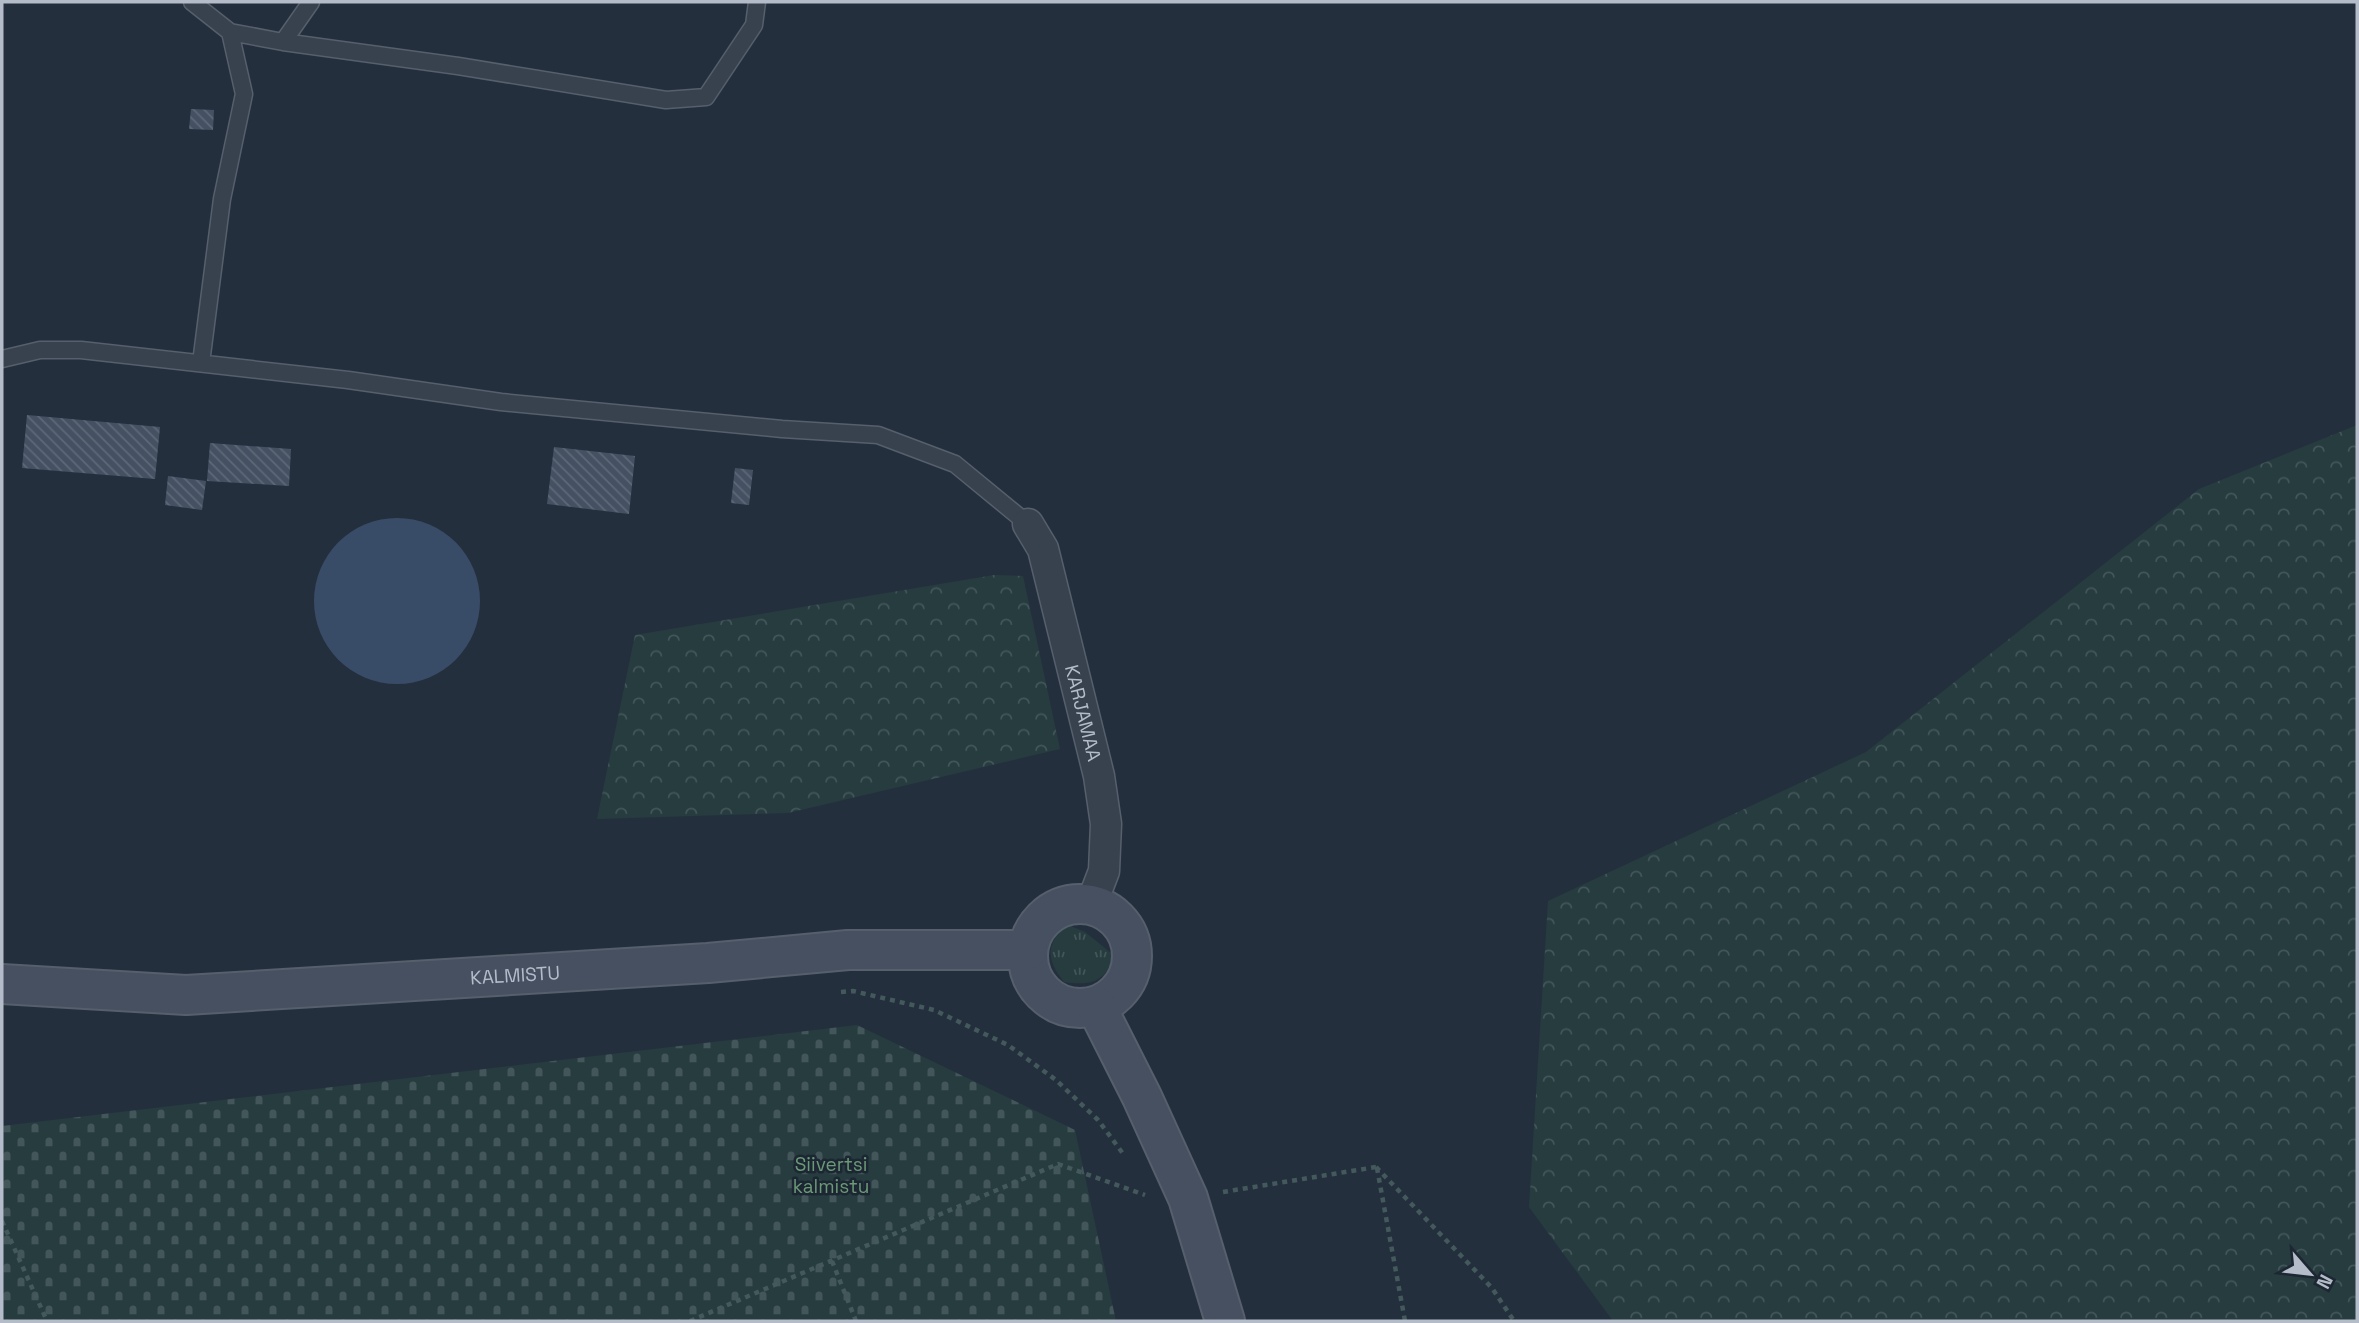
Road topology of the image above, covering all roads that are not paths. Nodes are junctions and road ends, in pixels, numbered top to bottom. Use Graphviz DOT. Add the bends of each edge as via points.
graph roads {
  1 [pos="192,2"];
  2 [pos="311,2"];
  3 [pos="757,2"];
  4 [pos="230,32"];
  5 [pos="284,42"];
  6 [pos="2,359"];
  7 [pos="201,363"];
  8 [pos="1028,524"];
  9 [pos="1091,905"];
  10 [pos="1028,950"];
  11 [pos="2,984"];
  12 [pos="1096,1006"];
  13 [pos="1226,1321"];
  1 -- 4 [label="lane"];
  2 -- 5 [label="lane"];
  3 -- 5 [label="lane" via="754,25 706,97 666,100"];
  4 -- 5 [label="lane"];
  4 -- 7 [label="lane" via="244,94 222,199"];
  6 -- 7 [label="lane" via="40,350 81,350"];
  7 -- 8 [label="lane" via="501,402 878,435 956,464"];
  8 -- 9 [label="street, KARJAMAA" via="1043,549 1099,776 1106,824 1104,871"];
  9 -- 10 [label="main road" via="1057,909 1033,934"];
  9 -- 12 [label="main road" via="1120,922 1132,953 1123,986"];
  10 -- 11 [label="main road, KALMISTU" via="848,950 186,995"];
  10 -- 12 [label="main road" via="1029,967 1047,997 1079,1009"];
  12 -- 13 [label="main road" via="1188,1198"];
}
